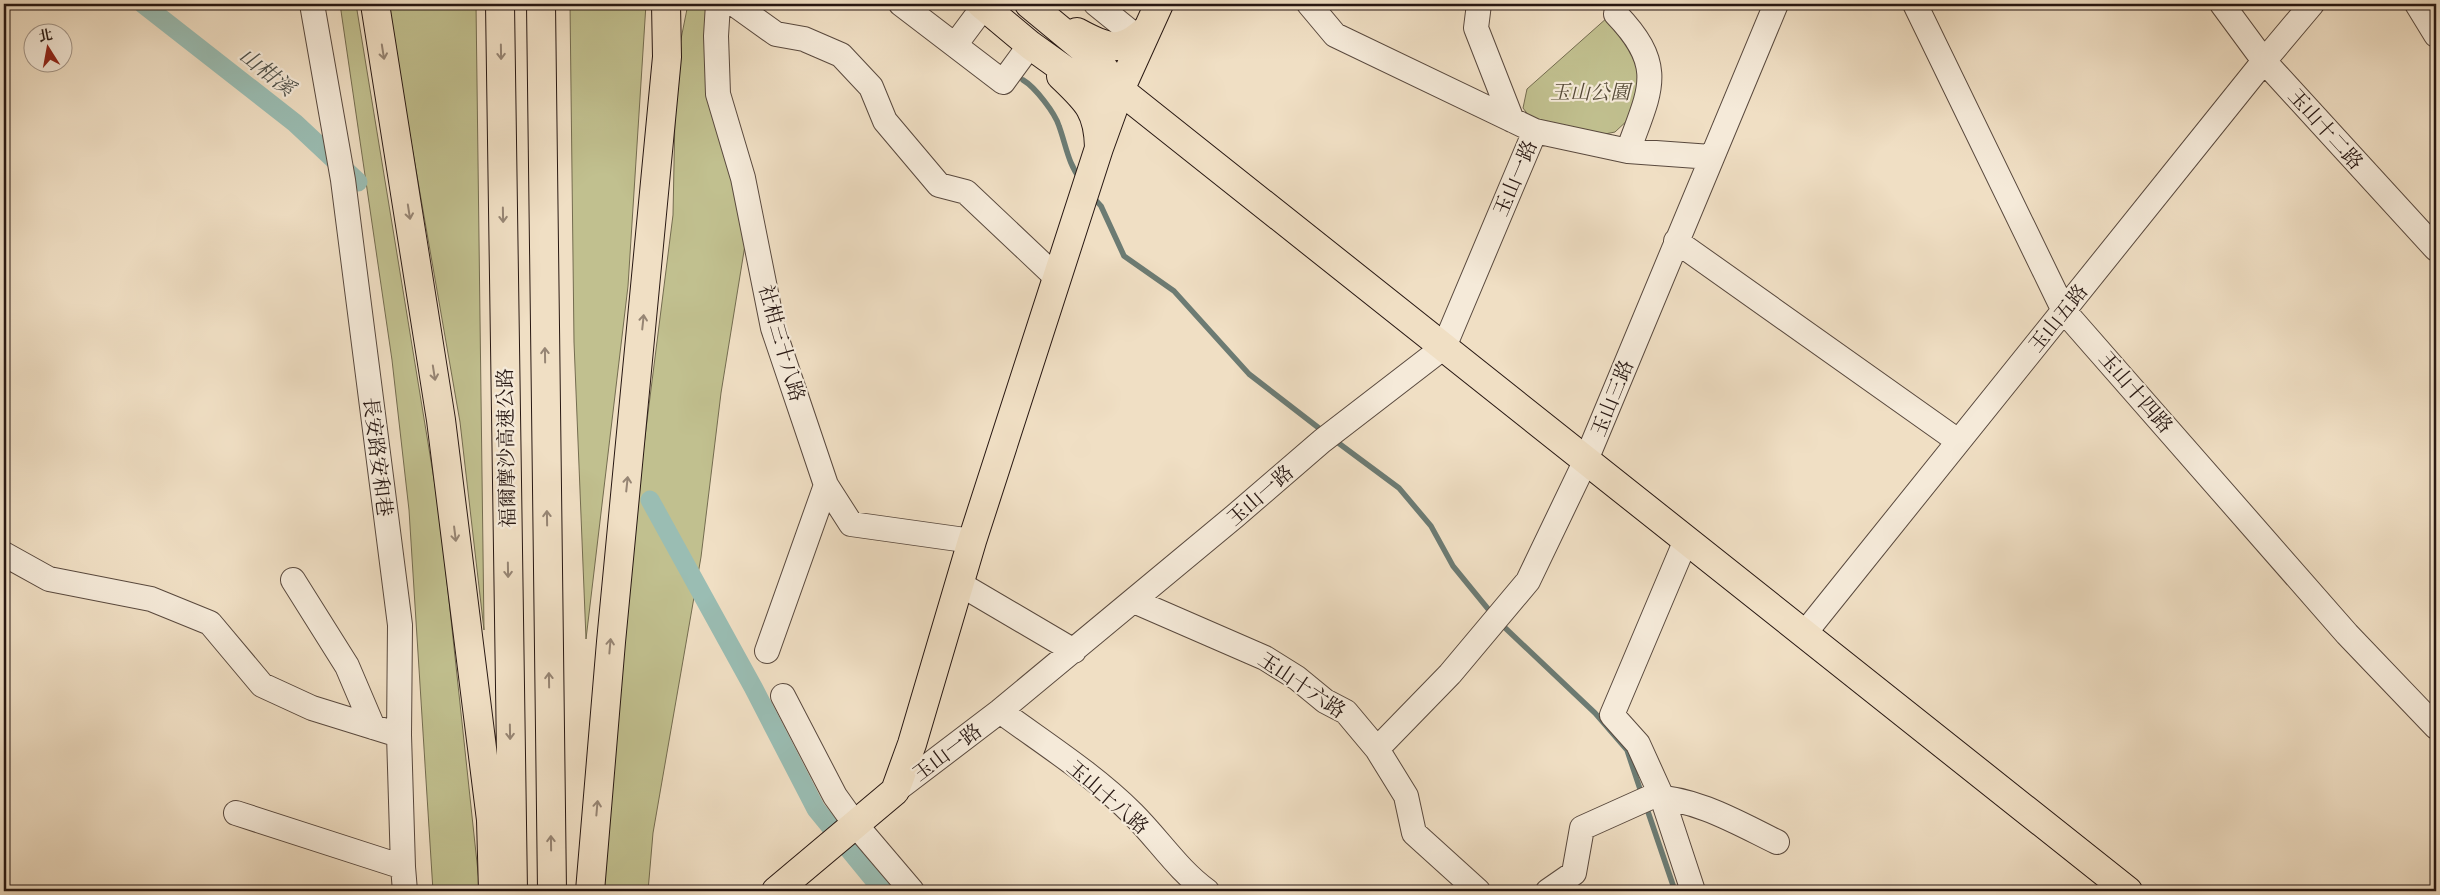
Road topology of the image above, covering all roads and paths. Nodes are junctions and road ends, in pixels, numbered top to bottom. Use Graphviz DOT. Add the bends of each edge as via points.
graph roads {
  1 [pos="312,4"];
  2 [pos="375,4"];
  3 [pos="500,4"];
  4 [pos="541,4"];
  5 [pos="666,4"];
  6 [pos="679,4"];
  7 [pos="718,4"];
  8 [pos="734,4"];
  9 [pos="901,4"];
  10 [pos="1096,4"];
  11 [pos="1309,4"];
  12 [pos="1479,4"];
  13 [pos="1776,4"];
  14 [pos="1915,4"];
  15 [pos="2222,4"];
  16 [pos="2312,4"];
  17 [pos="2417,4"];
  18 [pos="982,5"];
  19 [pos="1035,9"];
  20 [pos="1616,14"];
  21 [pos="1148,23"];
  22 [pos="2436,35"];
  23 [pos="1030,45"];
  24 [pos="955,46"];
  25 [pos="667,57"];
  26 [pos="2264,61"];
  27 [pos="1120,90"];
  28 [pos="1512,120"];
  29 [pos="1535,131"];
  30 [pos="1098,148"];
  31 [pos="1628,152"];
  32 [pos="1711,158"];
  33 [pos="1676,241"];
  34 [pos="2436,249"];
  35 [pos="1056,277"];
  36 [pos="2064,311"];
  37 [pos="1444,347"];
  38 [pos="1958,441"];
  39 [pos="1586,460"];
  40 [pos="826,485"];
  41 [pos="1686,540"];
  42 [pos="972,542"];
  43 [pos="4,554"];
  44 [pos="293,580"];
  45 [pos="960,584"];
  46 [pos="1134,601"];
  47 [pos="1804,634"];
  48 [pos="767,651"];
  49 [pos="1074,651"];
  50 [pos="783,696"];
  51 [pos="1000,712"];
  52 [pos="373,727"];
  53 [pos="2436,727"];
  54 [pos="399,735"];
  55 [pos="1378,749"];
  56 [pos="895,791"];
  57 [pos="1650,799"];
  58 [pos="236,813"];
  59 [pos="855,824"];
  60 [pos="1777,842"];
  61 [pos="403,867"];
  62 [pos="405,891"];
  63 [pos="493,891"];
  64 [pos="513,891"];
  65 [pos="552,891"];
  66 [pos="590,891"];
  67 [pos="776,891"];
  68 [pos="912,891"];
  69 [pos="1207,891"];
  70 [pos="1478,891"];
  71 [pos="1548,891"];
  72 [pos="1693,891"];
  73 [pos="2128,891"];
  1 -- 54 [label="street, 長安路安和巷" via="343,180 400,625"];
  2 -- 63 [label="main road, one-way" via="441,420 491,820"];
  3 -- 64 [label="main road, 福爾摩沙高速公路, one-way"];
  65 -- 4 [label="main road, 福爾摩沙高速公路, one-way"];
  5 -- 25 [label="main road"];
  6 -- 25 [label="main road"];
  7 -- 40 [label="street, 社柑三十八路" via="718,94 743,178 772,328"];
  8 -- 35 [label="street" via="776,34 804,39 841,55 871,87 884,121 939,185 966,192"];
  9 -- 24 [label="street"];
  10 -- 21 [label="street"];
  11 -- 28 [label="street" via="1335,35"];
  12 -- 28 [label="street" via="1476,28"];
  13 -- 32 [label="street, 玉山三路"];
  14 -- 36 [label="street, 玉山十四路"];
  15 -- 26 [label="street, 玉山十二路"];
  16 -- 26 [label="street, 玉山五路"];
  17 -- 22 [label="street"];
  18 -- 23 [label="main road"];
  18 -- 24 [label="street"];
  19 -- 21 [label="main road" via="1110,47 1125,46"];
  19 -- 27 [label="main road" via="1098,61"];
  20 -- 31 [label="street" via="1636,34 1648,60 1650,82"];
  21 -- 27 [label="main road"];
  23 -- 24 [label="street" via="1003,82"];
  23 -- 27 [label="main road" via="1083,83"];
  23 -- 30 [label="main road" via="1082,97 1096,117"];
  66 -- 25 [label="main road, one-way"];
  26 -- 34 [label="street, 玉山十二路"];
  26 -- 36 [label="street, 玉山五路"];
  27 -- 30 [label="main road"];
  27 -- 37 [label="main road"];
  28 -- 29 [label="street"];
  29 -- 31 [label="street"];
  29 -- 37 [label="street, 玉山一路"];
  30 -- 35 [label="main road"];
  31 -- 32 [label="street"];
  32 -- 33 [label="street, 玉山三路"];
  33 -- 38 [label="street"];
  33 -- 39 [label="street, 玉山三路"];
  35 -- 42 [label="main road"];
  36 -- 38 [label="street, 玉山五路"];
  36 -- 53 [label="street, 玉山十四路" via="2347,634"];
  37 -- 39 [label="main road"];
  37 -- 46 [label="street, 玉山一路" via="1329,435"];
  38 -- 47 [label="street, 玉山五路"];
  39 -- 41 [label="main road"];
  39 -- 55 [label="street, 玉山三路" via="1528,581 1450,674"];
  40 -- 42 [label="street, 社柑三十八路" via="851,524"];
  40 -- 48 [label="street"];
  41 -- 47 [label="main road"];
  41 -- 57 [label="street" via="1612,715 1638,744"];
  42 -- 45 [label="main road"];
  43 -- 52 [label="street" via="49,579 152,599 210,624 262,686 312,708"];
  44 -- 52 [label="street" via="347,666"];
  45 -- 49 [label="street"];
  45 -- 56 [label="main road"];
  46 -- 49 [label="street, 玉山一路"];
  46 -- 55 [label="street, 玉山十六路" via="1231,642 1281,668 1325,701 1346,712"];
  47 -- 73 [label="main road"];
  49 -- 51 [label="street, 玉山一路"];
  50 -- 59 [label="street" via="835,796"];
  51 -- 56 [label="street, 玉山一路"];
  51 -- 69 [label="street, 玉山十八路" via="1106,790 1133,814 1190,878"];
  52 -- 54 [label="street"];
  54 -- 61 [label="street, 長安路安和巷"];
  55 -- 70 [label="street, 玉山十六路" via="1406,796 1414,833"];
  56 -- 59 [label="main road"];
  57 -- 60 [label="street" via="1713,810"];
  57 -- 71 [label="street" via="1582,828 1574,873"];
  57 -- 72 [label="street"];
  58 -- 61 [label="street"];
  59 -- 67 [label="main road"];
  59 -- 68 [label="street"];
  61 -- 62 [label="street, 長安路安和巷"];
}
